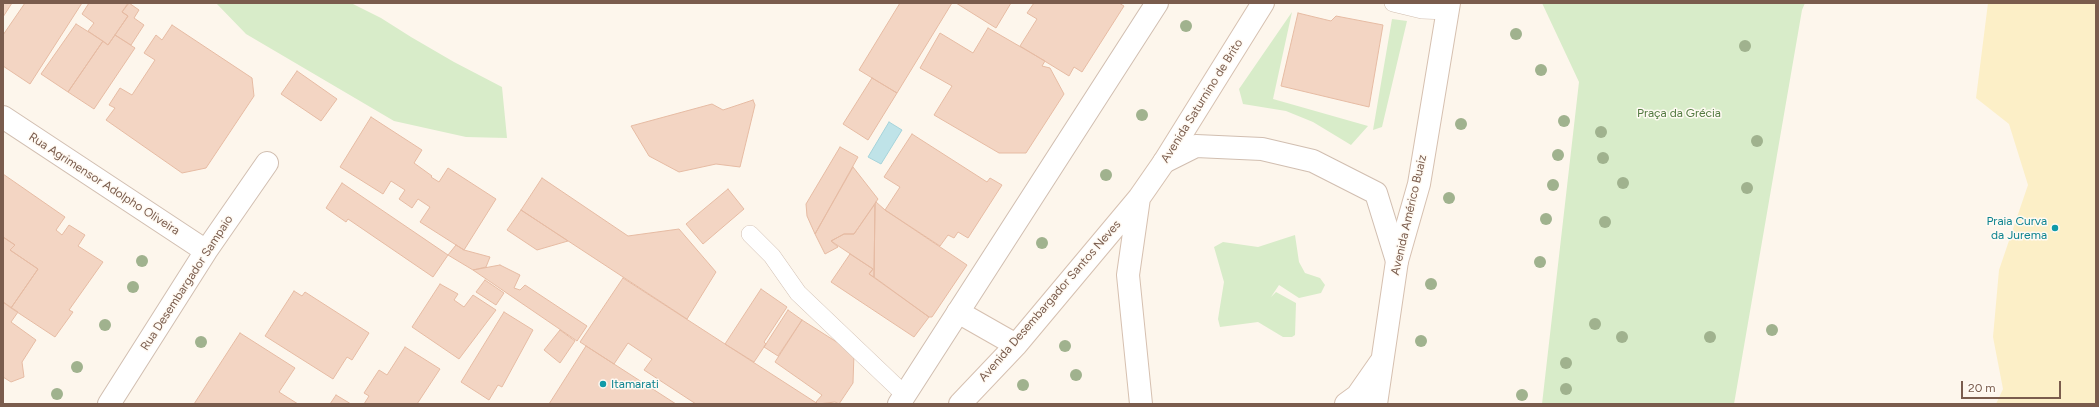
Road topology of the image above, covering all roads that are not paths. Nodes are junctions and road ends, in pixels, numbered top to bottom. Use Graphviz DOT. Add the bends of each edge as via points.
graph roads {
  1 [pos="1157,3"];
  2 [pos="1263,3"];
  3 [pos="1393,3"];
  4 [pos="1421,6"];
  5 [pos="1449,7"];
  6 [pos="3,117"];
  7 [pos="1164,162"];
  8 [pos="267,163"];
  9 [pos="1139,198"];
  10 [pos="750,234"];
  11 [pos="206,251"];
  12 [pos="1397,261"];
  13 [pos="958,312"];
  14 [pos="1016,344"];
  15 [pos="1383,359"];
  16 [pos="902,399"];
  17 [pos="108,404"];
  18 [pos="960,404"];
  19 [pos="1141,404"];
  20 [pos="1346,404"];
  21 [pos="1376,404"];
  1 -- 13 [label="street"];
  2 -- 7 [label="street, Avenida Saturnino de Brito"];
  3 -- 4 [label="lane"];
  4 -- 5 [label="lane"];
  5 -- 12 [label="street, Avenida Américo Buaiz" via="1419,184"];
  6 -- 11 [label="street, Rua Agrimensor Adolpho Oliveira"];
  7 -- 9 [label="street, Avenida Saturnino de Brito"];
  7 -- 12 [label="street" via="1196,146 1262,149 1313,161 1376,193"];
  8 -- 11 [label="street, Rua Desembargador Sampaio"];
  9 -- 14 [label="street, Avenida Desembargador Santos Neves"];
  9 -- 19 [label="street" via="1128,276"];
  10 -- 16 [label="lane" via="772,256 798,293"];
  11 -- 17 [label="street, Rua Desembargador Sampaio"];
  12 -- 15 [label="street, Avenida Américo Buaiz"];
  13 -- 14 [label="street"];
  13 -- 16 [label="street"];
  14 -- 18 [label="street, Avenida Desembargador Santos Neves"];
  15 -- 20 [label="street" via="1357,396"];
  15 -- 21 [label="street, Avenida Américo Buaiz"];
}
